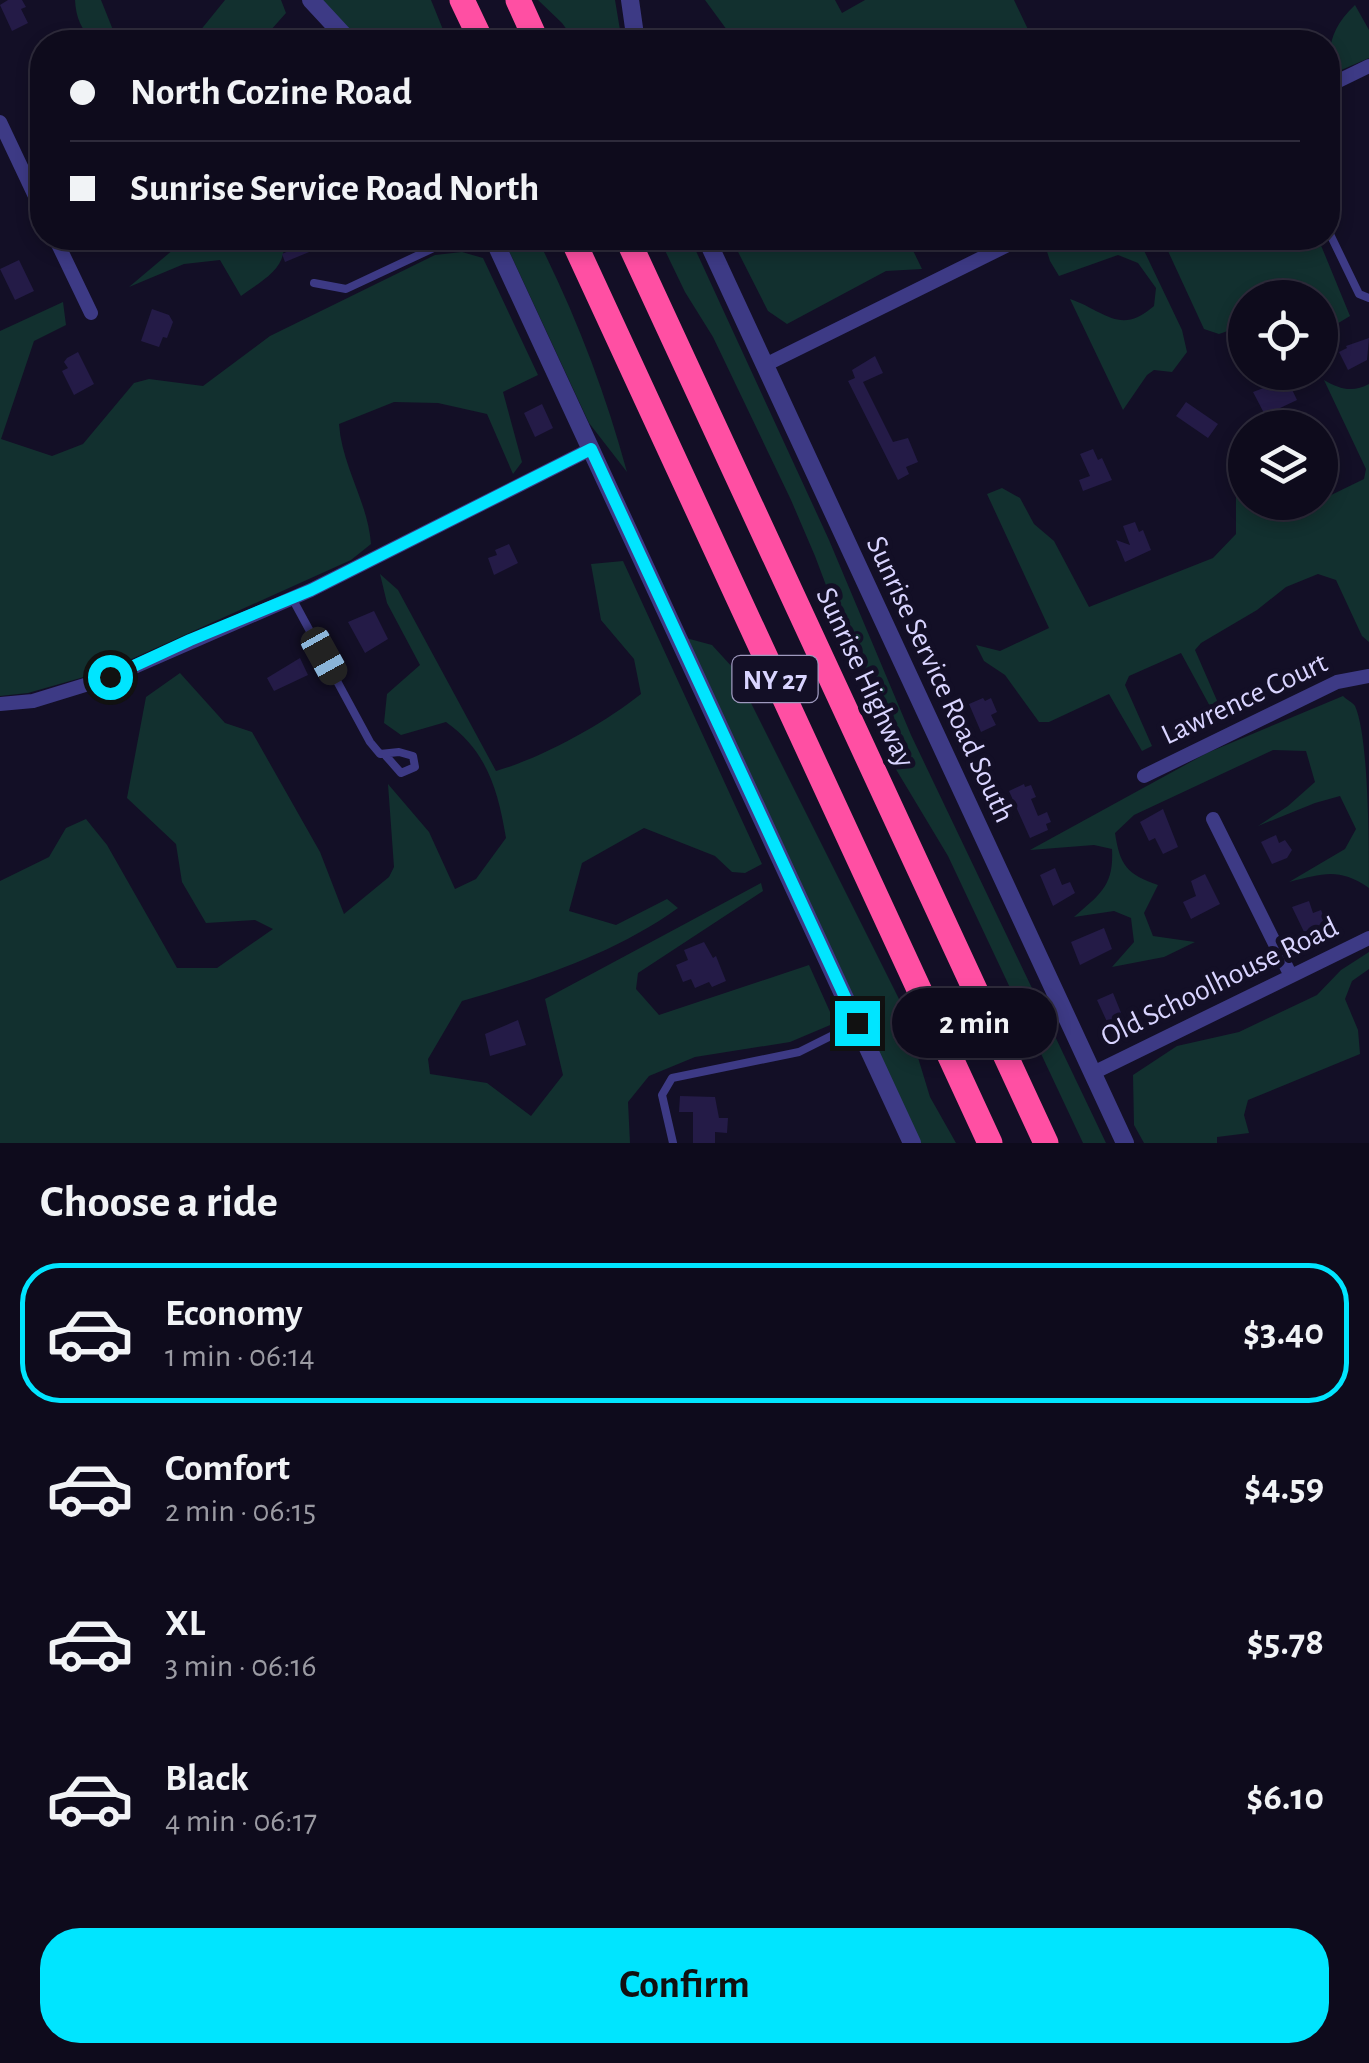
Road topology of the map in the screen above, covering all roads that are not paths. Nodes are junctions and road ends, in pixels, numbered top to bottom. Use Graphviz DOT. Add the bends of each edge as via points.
graph roads {
  1 [pos="311,0"];
  2 [pos="462,0"];
  3 [pos="518,0"];
  4 [pos="630,0"];
  5 [pos="339,30"];
  6 [pos="476,30"];
  7 [pos="532,30"];
  8 [pos="634,30"];
  9 [pos="1369,66"];
  10 [pos="1340,80"];
  11 [pos="0,122"];
  12 [pos="30,186"];
  13 [pos="61,250"];
  14 [pos="430,250"];
  15 [pos="499,250"];
  16 [pos="578,250"];
  17 [pos="633,250"];
  18 [pos="712,250"];
  19 [pos="998,250"];
  20 [pos="1338,250"];
  21 [pos="314,284"];
  22 [pos="1369,298"];
  23 [pos="91,313"];
  24 [pos="765,365"];
  25 [pos="591,449"];
  26 [pos="292,598"];
  27 [pos="1369,676"];
  28 [pos="0,704"];
  29 [pos="386,756"];
  30 [pos="1144,776"];
  31 [pos="1214,819"];
  32 [pos="1369,938"];
  33 [pos="1291,976"];
  34 [pos="857,1023"];
  35 [pos="1093,1073"];
  36 [pos="1043,1136"];
  37 [pos="673,1143"];
  38 [pos="912,1143"];
  39 [pos="990,1143"];
  40 [pos="1126,1143"];
  1 -- 5 [label="street"];
  2 -- 6 [label="highway"];
  3 -- 7 [label="highway"];
  4 -- 8 [label="street"];
  9 -- 10 [label="street"];
  11 -- 12 [label="street"];
  13 -- 23 [label="street"];
  14 -- 21 [label="lane" via="346,289"];
  15 -- 25 [label="street"];
  16 -- 39 [label="highway, NY 27"];
  17 -- 36 [label="highway, Sunrise Highway / NY 27"];
  18 -- 24 [label="street, Sunrise Service Road South"];
  19 -- 24 [label="street"];
  20 -- 22 [label="lane" via="1359,294"];
  24 -- 35 [label="street, Sunrise Service Road South"];
  25 -- 26 [label="street"];
  25 -- 34 [label="street"];
  26 -- 28 [label="street" via="110,677"];
  26 -- 29 [label="lane" via="370,742"];
  27 -- 30 [label="street, Lawrence Court" via="1337,682"];
  31 -- 33 [label="street"];
  32 -- 33 [label="street, Old Schoolhouse Road"];
  33 -- 35 [label="street, Old Schoolhouse Road"];
  34 -- 37 [label="lane" via="799,1052 672,1078 662,1095"];
  34 -- 38 [label="street"];
  35 -- 40 [label="street, Sunrise Service Road South"];
}
